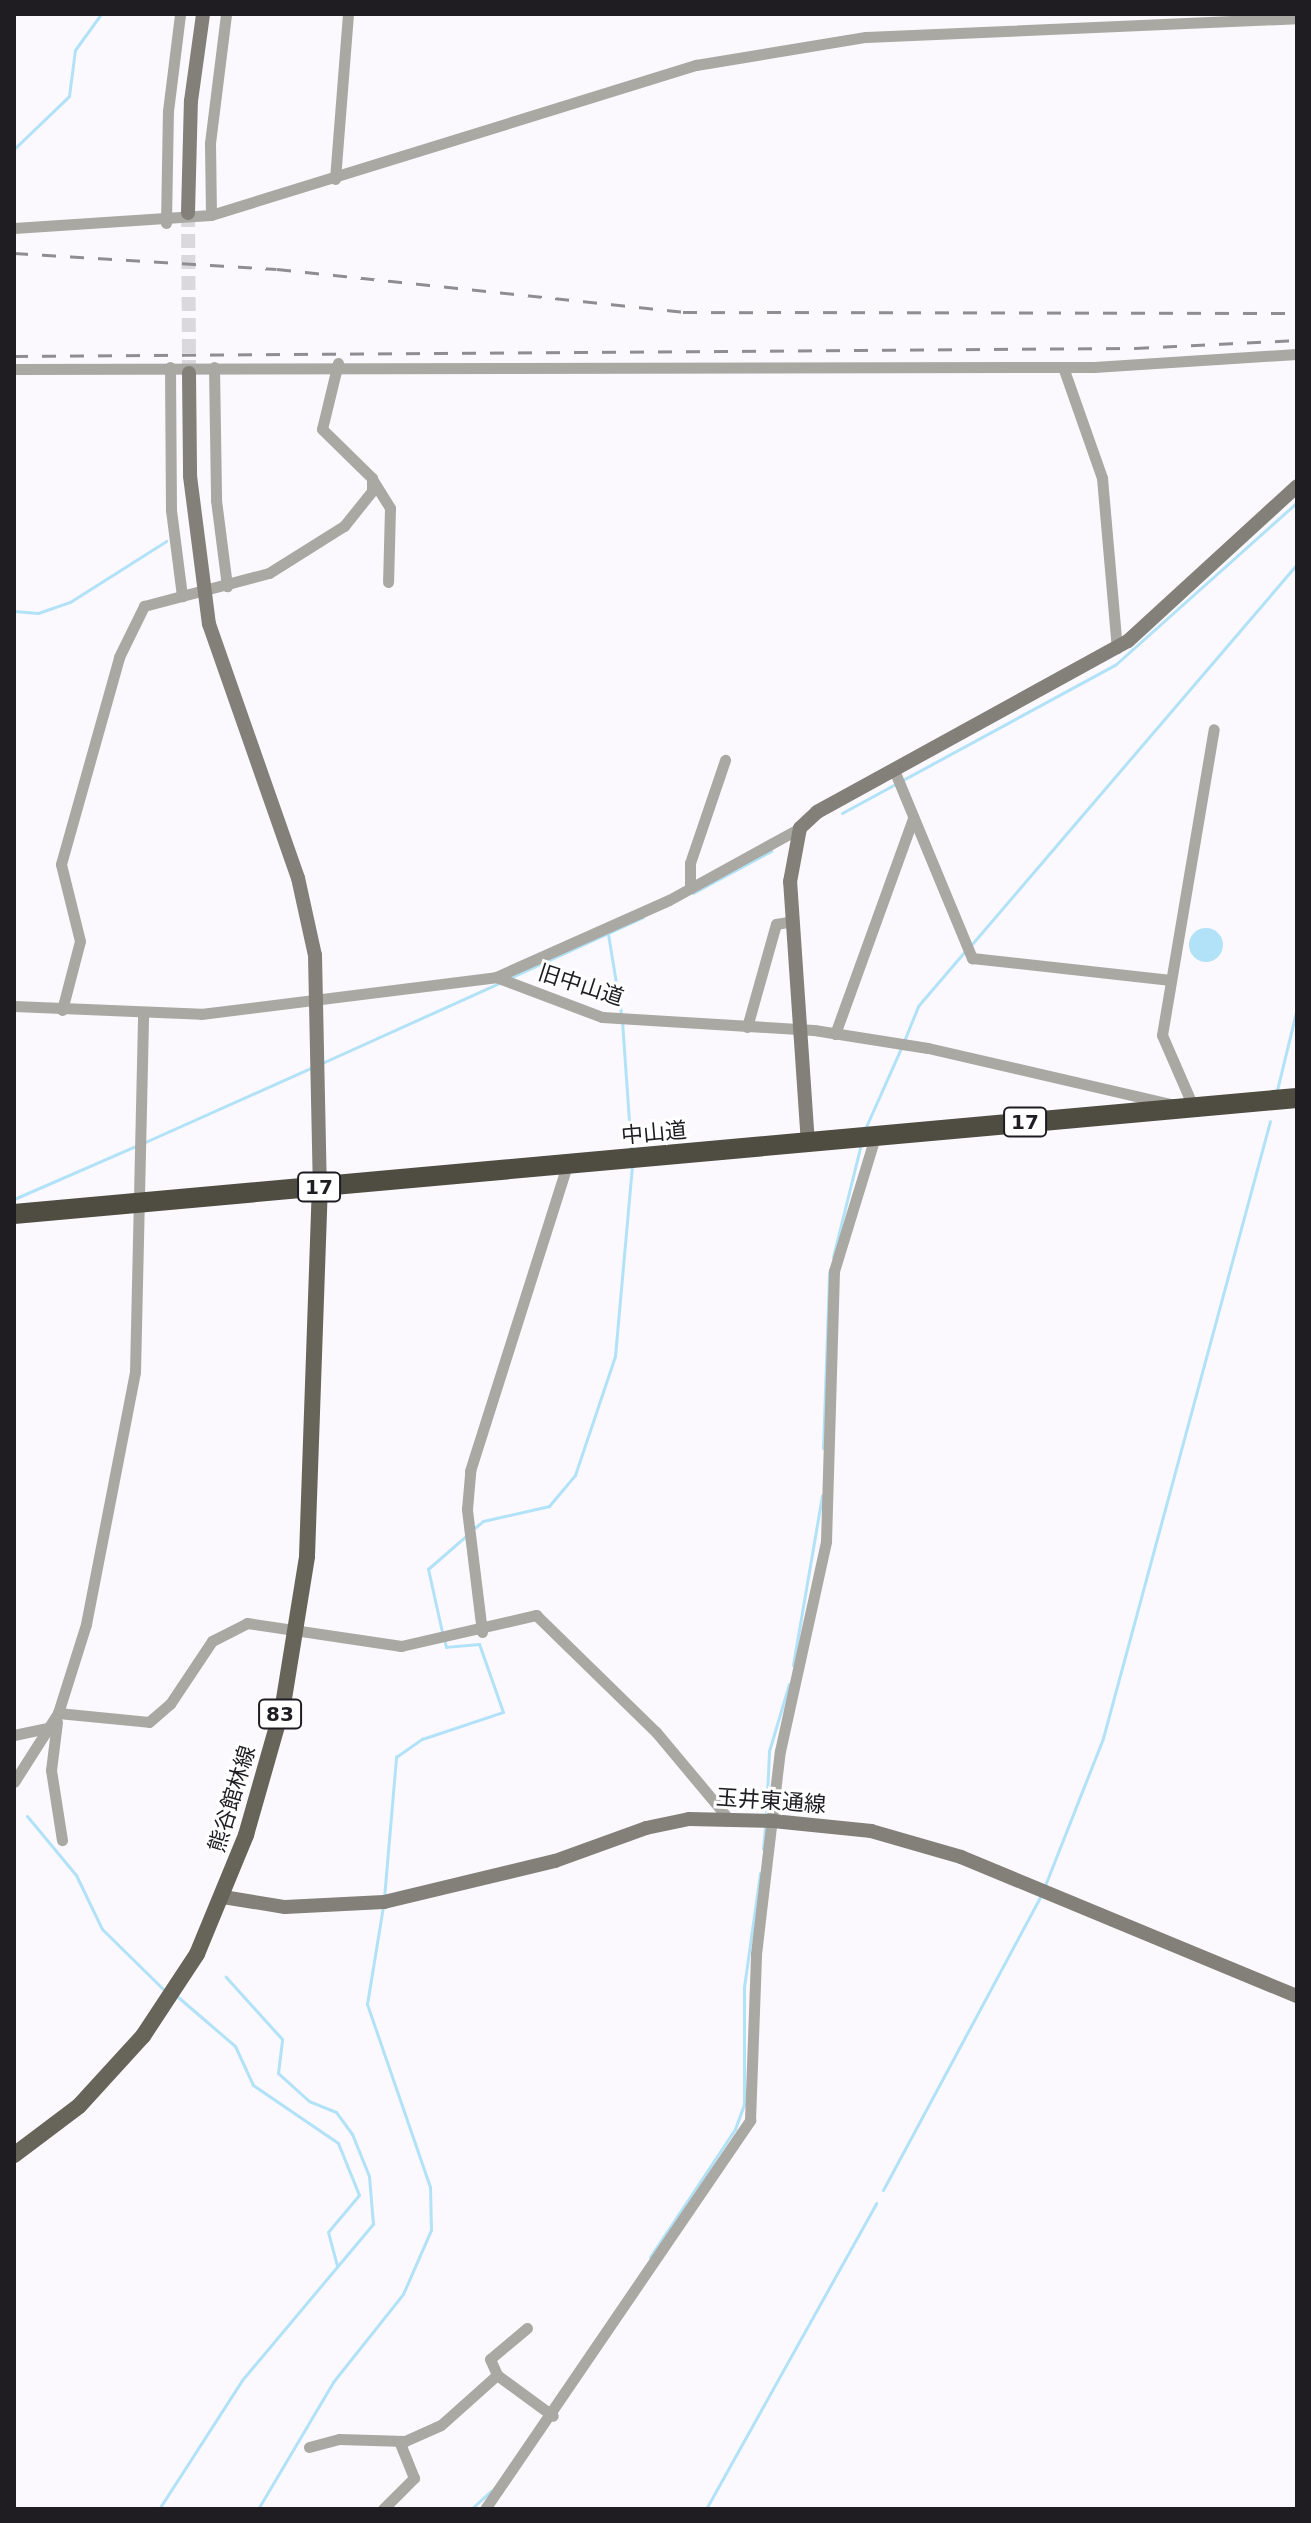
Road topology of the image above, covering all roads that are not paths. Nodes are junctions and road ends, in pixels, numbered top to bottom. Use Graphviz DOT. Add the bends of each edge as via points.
graph roads {
  1 [pos="180,14"];
  2 [pos="203,14"];
  3 [pos="226,14"];
  4 [pos="348,14"];
  5 [pos="1297,18"];
  6 [pos="335,179"];
  7 [pos="188,213"];
  8 [pos="211,215"];
  9 [pos="166,223"];
  10 [pos="14,228"];
  11 [pos="1297,354"];
  12 [pos="338,363"];
  13 [pos="170,367"];
  14 [pos="214,367"];
  15 [pos="1063,367"];
  16 [pos="14,369"];
  17 [pos="189,373"];
  18 [pos="372,478"];
  19 [pos="1297,486"];
  20 [pos="388,582"];
  21 [pos="227,586"];
  22 [pos="204,593"];
  23 [pos="182,596"];
  24 [pos="1117,648"];
  25 [pos="1214,729"];
  26 [pos="725,760"];
  27 [pos="896,775"];
  28 [pos="913,818"];
  29 [pos="800,828"];
  30 [pos="690,888"];
  31 [pos="793,921"];
  32 [pos="498,978"];
  33 [pos="1171,980"];
  34 [pos="321,1003"];
  35 [pos="14,1006"];
  36 [pos="62,1010"];
  37 [pos="143,1016"];
  38 [pos="747,1027"];
  39 [pos="799,1029"];
  40 [pos="835,1034"];
  41 [pos="1297,1098"];
  42 [pos="1185,1105"];
  43 [pos="867,1138"];
  44 [pos="808,1144"];
  45 [pos="567,1165"];
  46 [pos="320,1187"];
  47 [pos="137,1203"];
  48 [pos="14,1214"];
  49 [pos="296,1627"];
  50 [pos="482,1632"];
  51 [pos="58,1713"];
  52 [pos="51,1727"];
  53 [pos="14,1735"];
  54 [pos="14,1782"];
  55 [pos="728,1818"];
  56 [pos="769,1821"];
  57 [pos="62,1840"];
  58 [pos="223,1897"];
  59 [pos="1297,1996"];
  60 [pos="14,2155"];
  61 [pos="527,2328"];
  62 [pos="497,2375"];
  63 [pos="549,2413"];
  64 [pos="399,2441"];
  65 [pos="309,2447"];
  66 [pos="383,2509"];
  67 [pos="485,2509"];
  1 -- 9 [label="street" via="168,111"];
  2 -- 7 [label="street" via="191,101"];
  3 -- 8 [label="street" via="210,143"];
  4 -- 6 [label="street"];
  5 -- 6 [label="street" via="1087,21 866,37 696,65"];
  6 -- 8 [label="street"];
  8 -- 9 [label="street"];
  9 -- 10 [label="street"];
  11 -- 15 [label="street"];
  12 -- 14 [label="street"];
  12 -- 15 [label="street"];
  12 -- 18 [label="street" via="322,429"];
  13 -- 14 [label="street"];
  13 -- 16 [label="street"];
  13 -- 23 [label="street" via="171,510"];
  14 -- 21 [label="street" via="216,500"];
  15 -- 24 [label="street" via="1102,478"];
  17 -- 22 [label="street"];
  18 -- 20 [label="street" via="390,508"];
  18 -- 21 [label="street" via="372,491 344,526 269,573"];
  19 -- 24 [label="street"];
  21 -- 22 [label="street"];
  22 -- 23 [label="street"];
  22 -- 34 [label="street" via="239,722 298,878"];
  23 -- 36 [label="street" via="144,606 119,657 61,864 80,941"];
  24 -- 27 [label="street"];
  25 -- 33 [label="street"];
  26 -- 30 [label="street" via="690,863"];
  27 -- 28 [label="street"];
  27 -- 29 [label="street"];
  28 -- 33 [label="street" via="967,950"];
  28 -- 40 [label="street"];
  29 -- 30 [label="street"];
  29 -- 31 [label="street" via="789,858"];
  30 -- 32 [label="street"];
  31 -- 38 [label="street" via="776,924"];
  31 -- 39 [label="street"];
  32 -- 34 [label="street, 旧中山道"];
  32 -- 38 [label="street, 旧中山道" via="629,1021"];
  33 -- 42 [label="street" via="1162,1035"];
  34 -- 37 [label="street, 旧中山道"];
  34 -- 46 [label="street"];
  35 -- 36 [label="street, 旧中山道"];
  36 -- 37 [label="street, 旧中山道"];
  37 -- 47 [label="street"];
  38 -- 39 [label="street, 旧中山道"];
  39 -- 40 [label="street, 旧中山道"];
  39 -- 44 [label="street"];
  40 -- 42 [label="street, 旧中山道" via="910,1045"];
  41 -- 42 [label="highway, 中山道 / 17"];
  42 -- 43 [label="highway, 中山道 / 17"];
  43 -- 44 [label="highway, 中山道 / 17"];
  43 -- 56 [label="street" via="834,1271 826,1541"];
  44 -- 45 [label="highway, 中山道 / 17"];
  45 -- 46 [label="highway, 中山道 / 17"];
  45 -- 50 [label="street" via="470,1471"];
  46 -- 47 [label="highway, 中山道 / 17"];
  46 -- 49 [label="main road, 熊谷館林線 / 83" via="314,1459"];
  47 -- 48 [label="highway, 中山道 / 17"];
  47 -- 51 [label="street" via="141,1324 135,1372 107,1535"];
  49 -- 50 [label="street" via="401,1646"];
  49 -- 51 [label="street" via="247,1623 212,1641 170,1704 149,1722"];
  49 -- 58 [label="main road, 熊谷館林線 / 83" via="268,1761"];
  50 -- 55 [label="street" via="536,1615 558,1631"];
  51 -- 52 [label="street"];
  51 -- 57 [label="street" via="51,1770"];
  52 -- 53 [label="street"];
  52 -- 54 [label="street"];
  55 -- 56 [label="street, 玉井東通線"];
  55 -- 58 [label="street, 玉井東通線" via="646,1828 555,1861 384,1902 285,1907"];
  56 -- 59 [label="street, 玉井東通線" via="871,1831 1040,1891"];
  56 -- 63 [label="street" via="756,1954 750,2120"];
  58 -- 60 [label="main road, 熊谷館林線 / 83" via="143,2036 79,2106"];
  61 -- 62 [label="street" via="490,2359"];
  62 -- 63 [label="street"];
  62 -- 64 [label="street" via="441,2425"];
  63 -- 67 [label="street"];
  64 -- 65 [label="street" via="339,2439"];
  64 -- 66 [label="street" via="414,2478"];
}
